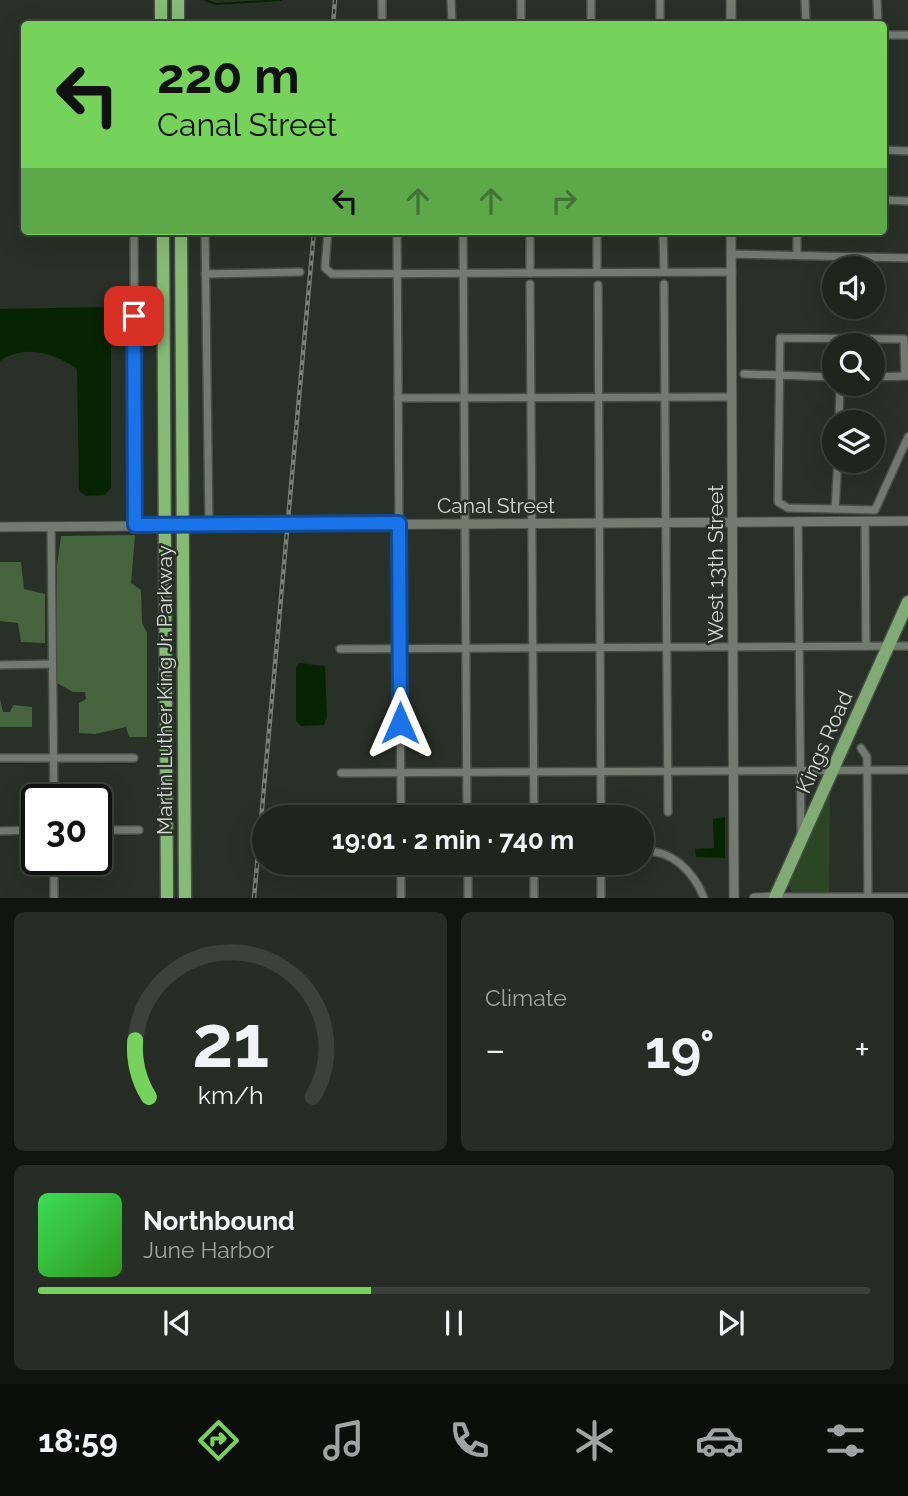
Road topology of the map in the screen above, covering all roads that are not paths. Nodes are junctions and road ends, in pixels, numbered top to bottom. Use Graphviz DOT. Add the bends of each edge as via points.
graph roads {
  1 [pos="161,0"];
  2 [pos="178,0"];
  3 [pos="382,0"];
  4 [pos="451,0"];
  5 [pos="521,0"];
  6 [pos="591,0"];
  7 [pos="660,0"];
  8 [pos="731,0"];
  9 [pos="805,0"];
  10 [pos="877,0"];
  11 [pos="161,21"];
  12 [pos="178,21"];
  13 [pos="382,21"];
  14 [pos="452,21"];
  15 [pos="521,21"];
  16 [pos="591,21"];
  17 [pos="660,21"];
  18 [pos="731,21"];
  19 [pos="806,21"];
  20 [pos="878,21"];
  21 [pos="887,35"];
  22 [pos="908,35"];
  23 [pos="887,150"];
  24 [pos="908,151"];
  25 [pos="887,200"];
  26 [pos="908,201"];
  27 [pos="134,235"];
  28 [pos="163,235"];
  29 [pos="181,235"];
  30 [pos="205,235"];
  31 [pos="328,235"];
  32 [pos="397,235"];
  33 [pos="463,235"];
  34 [pos="530,235"];
  35 [pos="597,235"];
  36 [pos="663,235"];
  37 [pos="731,235"];
  38 [pos="797,235"];
  39 [pos="732,254"];
  40 [pos="797,254"];
  41 [pos="908,258"];
  42 [pos="300,272"];
  43 [pos="597,272"];
  44 [pos="664,272"];
  45 [pos="732,272"];
  46 [pos="397,273"];
  47 [pos="464,273"];
  48 [pos="530,273"];
  49 [pos="205,274"];
  50 [pos="530,284"];
  51 [pos="664,284"];
  52 [pos="598,285"];
  53 [pos="744,374"];
  54 [pos="779,375"];
  55 [pos="906,376"];
  56 [pos="822,377"];
  57 [pos="885,377"];
  58 [pos="598,397"];
  59 [pos="664,397"];
  60 [pos="732,397"];
  61 [pos="398,398"];
  62 [pos="464,398"];
  63 [pos="531,398"];
  64 [pos="908,437"];
  65 [pos="837,473"];
  66 [pos="835,509"];
  67 [pos="733,521"];
  68 [pos="865,521"];
  69 [pos="908,521"];
  70 [pos="532,522"];
  71 [pos="599,522"];
  72 [pos="665,522"];
  73 [pos="798,522"];
  74 [pos="399,523"];
  75 [pos="466,523"];
  76 [pos="165,524"];
  77 [pos="182,524"];
  78 [pos="135,525"];
  79 [pos="209,525"];
  80 [pos="51,526"];
  81 [pos="0,527"];
  82 [pos="908,602"];
  83 [pos="733,646"];
  84 [pos="799,646"];
  85 [pos="866,646"];
  86 [pos="888,646"];
  87 [pos="908,646"];
  88 [pos="466,647"];
  89 [pos="533,647"];
  90 [pos="600,647"];
  91 [pos="666,647"];
  92 [pos="400,648"];
  93 [pos="340,649"];
  94 [pos="52,664"];
  95 [pos="0,665"];
  96 [pos="861,748"];
  97 [pos="0,758"];
  98 [pos="54,758"];
  99 [pos="134,758"];
  100 [pos="908,770"];
  101 [pos="733,771"];
  102 [pos="800,771"];
  103 [pos="867,771"];
  104 [pos="533,772"];
  105 [pos="600,772"];
  106 [pos="667,772"];
  107 [pos="832,772"];
  108 [pos="341,773"];
  109 [pos="401,773"];
  110 [pos="467,773"];
  111 [pos="54,784"];
  112 [pos="401,805"];
  113 [pos="467,805"];
  114 [pos="534,805"];
  115 [pos="601,805"];
  116 [pos="668,812"];
  117 [pos="21,830"];
  118 [pos="112,830"];
  119 [pos="139,830"];
  120 [pos="0,831"];
  121 [pos="802,838"];
  122 [pos="654,851"];
  123 [pos="54,875"];
  124 [pos="401,875"];
  125 [pos="468,875"];
  126 [pos="534,875"];
  127 [pos="601,875"];
  128 [pos="775,897"];
  129 [pos="854,897"];
  130 [pos="868,897"];
  131 [pos="908,897"];
  132 [pos="54,898"];
  133 [pos="167,898"];
  134 [pos="185,898"];
  135 [pos="401,898"];
  136 [pos="468,898"];
  137 [pos="534,898"];
  138 [pos="601,898"];
  139 [pos="704,898"];
  140 [pos="734,898"];
  141 [pos="754,898"];
  1 -- 11 [label="highway"];
  2 -- 12 [label="highway"];
  3 -- 13 [label="street"];
  4 -- 14 [label="street"];
  5 -- 15 [label="street"];
  6 -- 16 [label="street"];
  7 -- 17 [label="street"];
  8 -- 18 [label="street"];
  9 -- 19 [label="street"];
  10 -- 20 [label="street"];
  21 -- 22 [label="street"];
  23 -- 24 [label="street"];
  25 -- 26 [label="street"];
  27 -- 78 [label="street"];
  28 -- 76 [label="highway, Martin Luther King Jr. Parkway"];
  29 -- 77 [label="highway, Martin Luther King Jr. Parkway"];
  30 -- 49 [label="street"];
  31 -- 46 [label="street" via="326,271"];
  32 -- 46 [label="street"];
  33 -- 47 [label="street"];
  34 -- 48 [label="street"];
  35 -- 43 [label="street"];
  36 -- 44 [label="street"];
  37 -- 39 [label="street, West 13th Street"];
  38 -- 40 [label="street"];
  39 -- 40 [label="street"];
  39 -- 45 [label="street, West 13th Street"];
  40 -- 41 [label="street"];
  42 -- 49 [label="street"];
  43 -- 44 [label="street"];
  43 -- 48 [label="street"];
  44 -- 45 [label="street"];
  45 -- 60 [label="street, West 13th Street"];
  46 -- 47 [label="street"];
  46 -- 61 [label="street"];
  47 -- 48 [label="street"];
  47 -- 62 [label="street"];
  49 -- 79 [label="street"];
  50 -- 63 [label="street"];
  51 -- 59 [label="street"];
  52 -- 58 [label="street"];
  53 -- 54 [label="street"];
  54 -- 55 [label="street" via="780,338 794,338 904,339"];
  54 -- 56 [label="street"];
  54 -- 66 [label="street" via="778,502 788,508"];
  55 -- 57 [label="street"];
  58 -- 59 [label="street"];
  58 -- 63 [label="street"];
  58 -- 71 [label="street"];
  59 -- 60 [label="street"];
  59 -- 72 [label="street"];
  60 -- 67 [label="street, West 13th Street"];
  61 -- 62 [label="street"];
  61 -- 74 [label="street"];
  62 -- 63 [label="street"];
  62 -- 75 [label="street"];
  63 -- 70 [label="street"];
  64 -- 66 [label="street" via="875,510"];
  65 -- 66 [label="street"];
  67 -- 72 [label="street, Canal Street"];
  67 -- 73 [label="street, Canal Street"];
  67 -- 83 [label="street, West 13th Street"];
  68 -- 69 [label="street, Canal Street"];
  68 -- 73 [label="street, Canal Street"];
  68 -- 85 [label="street"];
  70 -- 71 [label="street, Canal Street"];
  70 -- 75 [label="street, Canal Street"];
  70 -- 89 [label="street"];
  71 -- 72 [label="street, Canal Street"];
  71 -- 90 [label="street"];
  72 -- 91 [label="street"];
  73 -- 84 [label="street"];
  74 -- 75 [label="street, Canal Street"];
  74 -- 79 [label="street, Canal Street"];
  74 -- 92 [label="street"];
  75 -- 88 [label="street"];
  76 -- 77 [label="street, Canal Street"];
  76 -- 78 [label="street, Canal Street"];
  76 -- 133 [label="highway, Martin Luther King Jr. Parkway"];
  77 -- 79 [label="street, Canal Street"];
  77 -- 134 [label="highway, Martin Luther King Jr. Parkway"];
  78 -- 80 [label="street, Canal Street"];
  80 -- 81 [label="street, Canal Street"];
  80 -- 94 [label="street"];
  82 -- 86 [label="main road, Kings Road"];
  83 -- 84 [label="street"];
  83 -- 91 [label="street"];
  83 -- 101 [label="street, West 13th Street"];
  84 -- 85 [label="street"];
  84 -- 102 [label="street"];
  85 -- 86 [label="street"];
  86 -- 87 [label="street"];
  86 -- 107 [label="main road, Kings Road"];
  88 -- 89 [label="street"];
  88 -- 92 [label="street"];
  88 -- 110 [label="street"];
  89 -- 90 [label="street"];
  89 -- 104 [label="street"];
  90 -- 91 [label="street"];
  90 -- 105 [label="street"];
  91 -- 106 [label="street"];
  92 -- 93 [label="street"];
  92 -- 109 [label="street"];
  94 -- 95 [label="street"];
  94 -- 98 [label="street"];
  96 -- 103 [label="street" via="867,757"];
  97 -- 98 [label="street"];
  98 -- 99 [label="street"];
  98 -- 111 [label="street"];
  100 -- 103 [label="street"];
  101 -- 102 [label="street"];
  101 -- 106 [label="street"];
  101 -- 140 [label="street, West 13th Street"];
  102 -- 107 [label="street"];
  102 -- 121 [label="street"];
  103 -- 107 [label="street"];
  103 -- 130 [label="street"];
  104 -- 105 [label="street"];
  104 -- 110 [label="street"];
  104 -- 114 [label="street"];
  105 -- 106 [label="street"];
  105 -- 115 [label="street"];
  106 -- 116 [label="street"];
  107 -- 121 [label="main road, Kings Road"];
  108 -- 109 [label="street"];
  109 -- 110 [label="street"];
  109 -- 112 [label="street"];
  110 -- 113 [label="street"];
  117 -- 120 [label="street"];
  118 -- 119 [label="street"];
  121 -- 128 [label="main road, Kings Road"];
  122 -- 139 [label="street" via="672,857 692,876"];
  123 -- 132 [label="street"];
  124 -- 135 [label="street"];
  125 -- 136 [label="street"];
  126 -- 137 [label="street"];
  127 -- 138 [label="street"];
  128 -- 129 [label="street"];
  128 -- 141 [label="street"];
  129 -- 130 [label="street"];
  130 -- 131 [label="street"];
}
